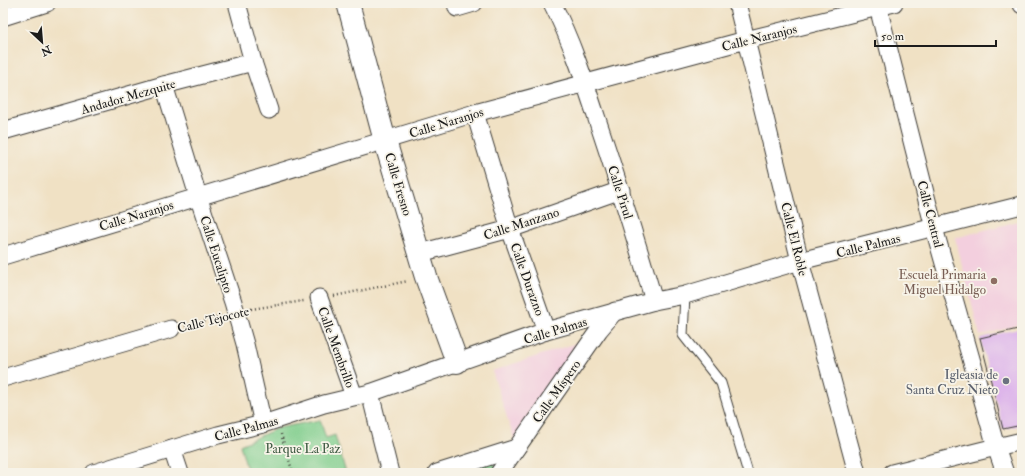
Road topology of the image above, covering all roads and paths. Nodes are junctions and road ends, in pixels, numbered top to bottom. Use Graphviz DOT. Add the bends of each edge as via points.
graph roads {
  1 [pos="47,3"];
  2 [pos="237,3"];
  3 [pos="348,3"];
  4 [pos="456,3"];
  5 [pos="474,3"];
  6 [pos="552,3"];
  7 [pos="737,3"];
  8 [pos="883,4"];
  9 [pos="3,17"];
  10 [pos="746,40"];
  11 [pos="253,62"];
  12 [pos="585,83"];
  13 [pos="164,86"];
  14 [pos="269,110"];
  15 [pos="475,113"];
  16 [pos="3,131"];
  17 [pos="385,140"];
  18 [pos="621,190"];
  19 [pos="198,196"];
  20 [pos="1022,205"];
  21 [pos="934,228"];
  22 [pos="510,229"];
  23 [pos="420,253"];
  24 [pos="3,256"];
  25 [pos="800,261"];
  26 [pos="426,277"];
  27 [pos="685,295"];
  28 [pos="319,298"];
  29 [pos="654,301"];
  30 [pos="236,312"];
  31 [pos="615,312"];
  32 [pos="171,329"];
  33 [pos="546,331"];
  34 [pos="457,362"];
  35 [pos="3,378"];
  36 [pos="362,394"];
  37 [pos="270,422"];
  38 [pos="1022,441"];
  39 [pos="996,447"];
  40 [pos="516,448"];
  41 [pos="172,449"];
  42 [pos="94,473"];
  43 [pos="180,473"];
  44 [pos="293,473"];
  45 [pos="390,473"];
  46 [pos="437,473"];
  47 [pos="499,473"];
  48 [pos="748,473"];
  49 [pos="858,473"];
  50 [pos="892,473"];
  51 [pos="1005,473"];
  1 -- 9 [label="street"];
  2 -- 11 [label="street"];
  3 -- 17 [label="street, Calle Fresno"];
  4 -- 5 [label="street" via="457,8"];
  6 -- 12 [label="street, Calle Pirul"];
  7 -- 10 [label="street, Calle El Roble"];
  8 -- 10 [label="street, Calle Naranjos"];
  8 -- 21 [label="street, Calle Central"];
  10 -- 12 [label="street, Calle Naranjos"];
  10 -- 25 [label="street, Calle El Roble"];
  11 -- 13 [label="street, Andador Mezquite"];
  11 -- 14 [label="street"];
  12 -- 15 [label="street, Calle Naranjos"];
  12 -- 18 [label="street, Calle Pirul"];
  13 -- 16 [label="street, Andador Mezquite"];
  13 -- 19 [label="street, Calle Eucalipto"];
  15 -- 17 [label="street, Calle Naranjos"];
  15 -- 22 [label="street, Calle Durazno"];
  17 -- 19 [label="street, Calle Naranjos"];
  17 -- 23 [label="street, Calle Fresno"];
  18 -- 22 [label="street, Calle Manzano"];
  18 -- 29 [label="street, Calle Pirul"];
  19 -- 24 [label="street, Calle Naranjos"];
  19 -- 30 [label="street, Calle Eucalipto"];
  20 -- 21 [label="street, Calle Palmas"];
  21 -- 25 [label="street, Calle Palmas"];
  21 -- 39 [label="street, Calle Central"];
  22 -- 23 [label="street, Calle Manzano"];
  22 -- 33 [label="street, Calle Durazno"];
  23 -- 26 [label="street, Calle Fresno"];
  25 -- 27 [label="street, Calle Palmas"];
  25 -- 49 [label="street, Calle El Roble"];
  26 -- 28 [label="path, Calle Tejocote"];
  26 -- 34 [label="street, Calle Fresno"];
  27 -- 29 [label="street, Calle Palmas"];
  27 -- 48 [label="lane" via="683,335 721,384"];
  28 -- 30 [label="path, Calle Tejocote"];
  28 -- 36 [label="street, Calle Membrillo"];
  29 -- 31 [label="street, Calle Palmas"];
  30 -- 32 [label="path, Calle Tejocote"];
  30 -- 37 [label="street, Calle Eucalipto"];
  31 -- 33 [label="street, Calle Palmas"];
  31 -- 40 [label="street, Calle Míspero" via="599,330"];
  32 -- 35 [label="street, Calle Tejocote"];
  33 -- 34 [label="street, Calle Palmas"];
  34 -- 36 [label="street, Calle Palmas"];
  36 -- 37 [label="street, Calle Palmas"];
  36 -- 45 [label="street"];
  37 -- 41 [label="street, Calle Palmas"];
  37 -- 44 [label="path"];
  38 -- 39 [label="street"];
  39 -- 50 [label="street"];
  39 -- 51 [label="street, Calle Central"];
  40 -- 46 [label="street"];
  40 -- 47 [label="street, Calle Míspero"];
  41 -- 42 [label="street, Calle Palmas"];
  41 -- 43 [label="street"];
}
